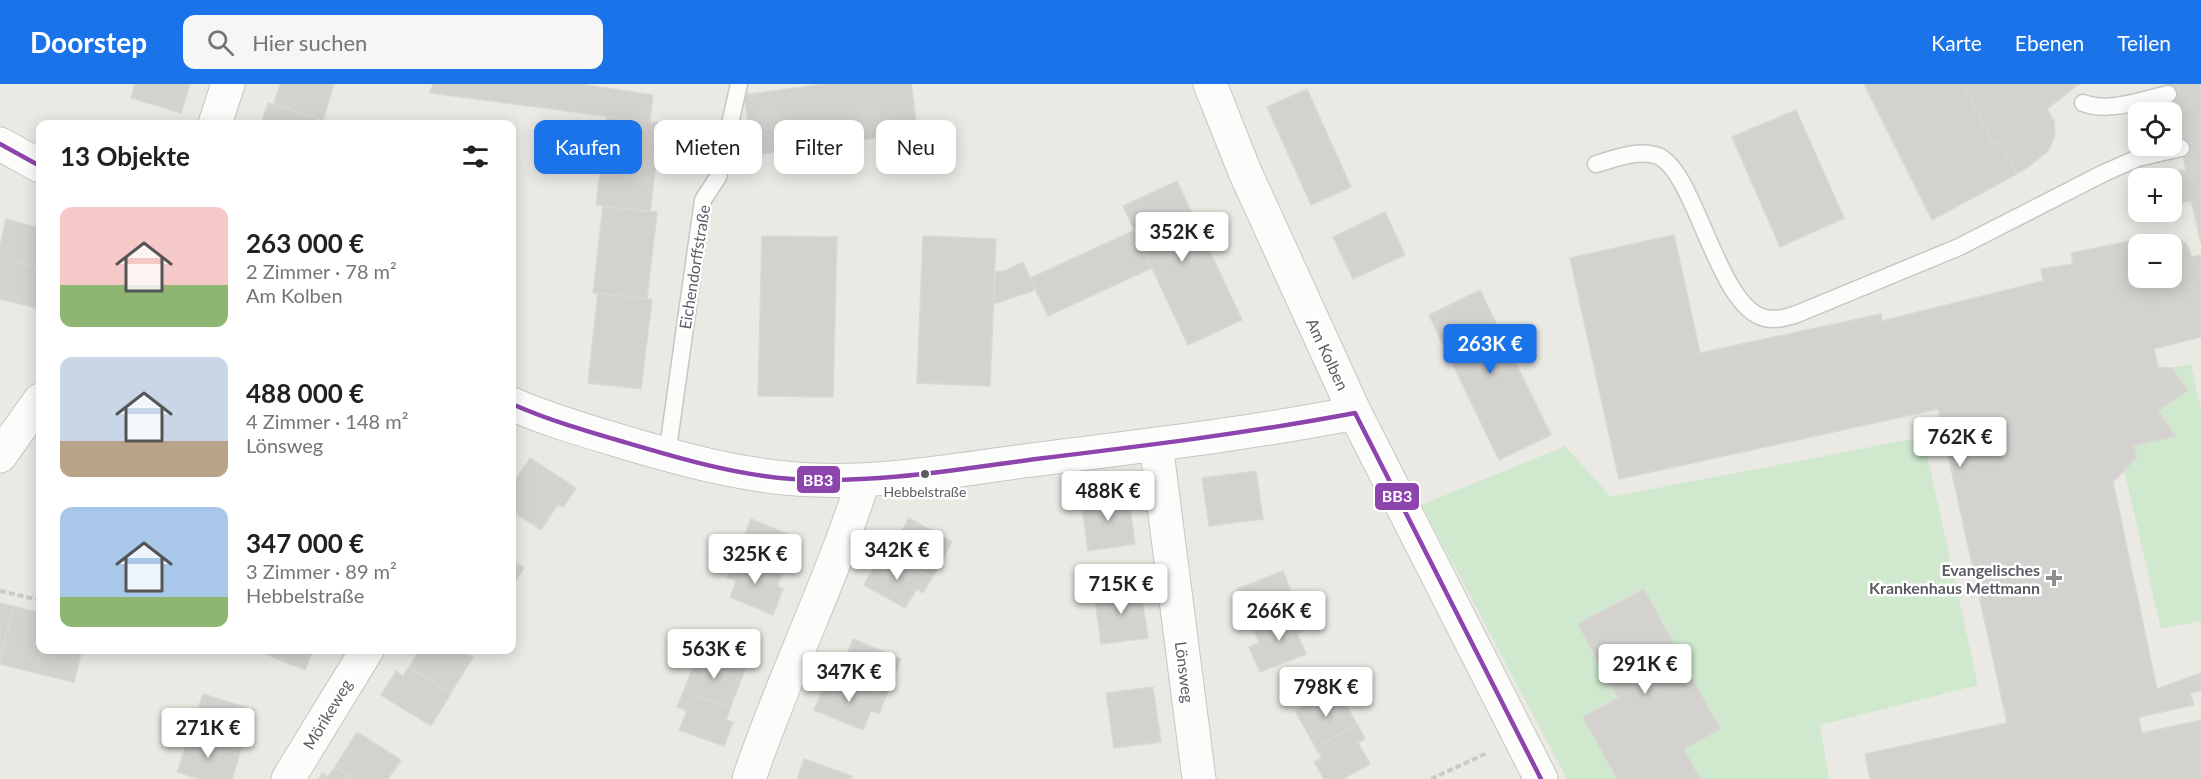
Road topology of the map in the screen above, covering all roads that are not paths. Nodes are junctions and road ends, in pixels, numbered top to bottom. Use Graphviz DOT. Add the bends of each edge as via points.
graph roads {
  1 [pos="228,84"];
  2 [pos="739,84"];
  3 [pos="1210,84"];
  4 [pos="2168,94"];
  5 [pos="2083,102"];
  6 [pos="216,120"];
  7 [pos="0,144"];
  8 [pos="2147,156"];
  9 [pos="36,164"];
  10 [pos="1596,164"];
  11 [pos="36,406"];
  12 [pos="516,409"];
  13 [pos="1355,413"];
  14 [pos="1156,444"];
  15 [pos="667,455"];
  16 [pos="0,456"];
  17 [pos="863,481"];
  18 [pos="365,654"];
  19 [pos="288,779"];
  20 [pos="749,779"];
  21 [pos="1199,779"];
  22 [pos="1541,779"];
  1 -- 6 [label="street"];
  2 -- 15 [label="lane, Eichendorffstraße" via="718,177 703,200"];
  3 -- 13 [label="street, Am Kolben" via="1245,172"];
  4 -- 5 [label="lane" via="2106,107 2095,108"];
  7 -- 9 [label="street"];
  8 -- 10 [label="lane" via="2104,173 1959,247 1797,314 1774,319 1761,317 1738,298 1679,180 1664,159 1642,153"];
  11 -- 16 [label="street"];
  12 -- 15 [label="street"];
  13 -- 14 [label="street"];
  13 -- 22 [label="street, Am Kolben"];
  14 -- 17 [label="street"];
  14 -- 21 [label="street, Lönsweg"];
  15 -- 17 [label="street" via="770,477"];
  17 -- 20 [label="street"];
  18 -- 19 [label="street, Mörikeweg"];
}
